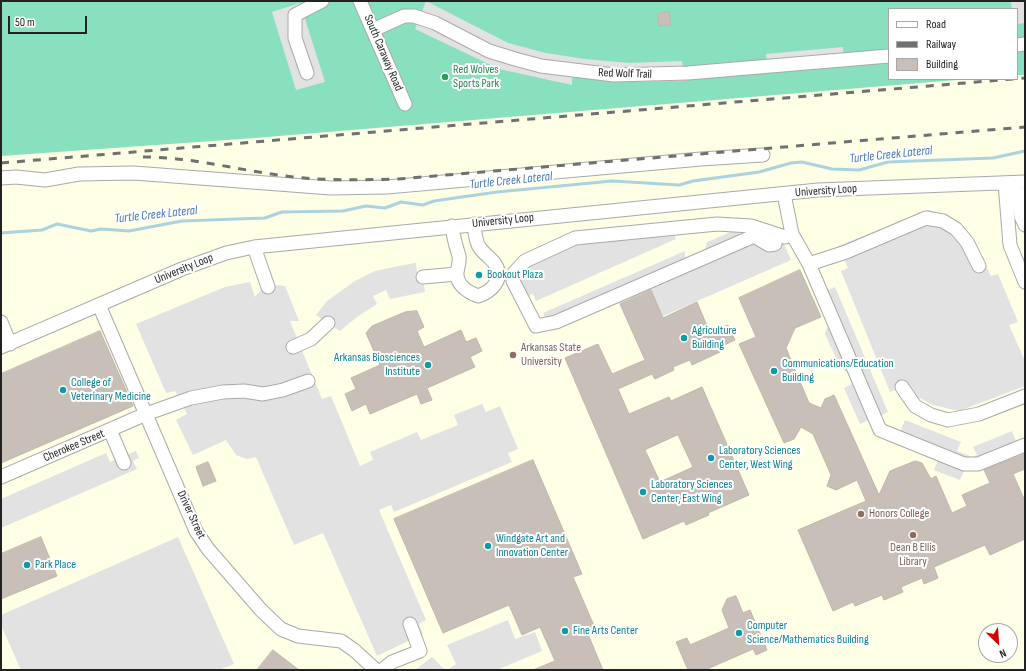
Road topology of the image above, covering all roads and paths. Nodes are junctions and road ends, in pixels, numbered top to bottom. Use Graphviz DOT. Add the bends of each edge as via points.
graph roads {
  1 [pos="322,1"];
  2 [pos="360,1"];
  3 [pos="373,30"];
  4 [pos="888,56"];
  5 [pos="307,73"];
  6 [pos="405,104"];
  7 [pos="764,155"];
  8 [pos="1,178"];
  9 [pos="1016,183"];
  10 [pos="784,194"];
  11 [pos="474,224"];
  12 [pos="1025,225"];
  13 [pos="452,226"];
  14 [pos="755,232"];
  15 [pos="784,238"];
  16 [pos="254,247"];
  17 [pos="809,264"];
  18 [pos="980,266"];
  19 [pos="457,274"];
  20 [pos="423,277"];
  21 [pos="1025,282"];
  22 [pos="268,287"];
  23 [pos="99,305"];
  24 [pos="1,322"];
  25 [pos="328,323"];
  26 [pos="5,345"];
  27 [pos="293,347"];
  28 [pos="308,381"];
  29 [pos="902,387"];
  30 [pos="1025,396"];
  31 [pos="146,414"];
  32 [pos="110,430"];
  33 [pos="1025,445"];
  34 [pos="124,463"];
  35 [pos="1,477"];
  36 [pos="410,624"];
  37 [pos="376,670"];
  38 [pos="382,670"];
  1 -- 5 [label="street" via="295,15 295,38"];
  2 -- 3 [label="street, South Caraway Road"];
  3 -- 4 [label="street, Red Wolf Trail" via="404,16 414,16 435,23 489,51 515,59 541,66 614,75 688,74"];
  3 -- 6 [label="street, South Caraway Road"];
  7 -- 8 [label="street" via="693,159 387,187 331,188 134,173 79,174 44,180"];
  9 -- 10 [label="street, University Loop" via="818,190"];
  9 -- 12 [label="street" via="1021,216"];
  9 -- 21 [label="street" via="1010,245"];
  10 -- 11 [label="street, University Loop"];
  10 -- 15 [label="street"];
  11 -- 13 [label="street, University Loop"];
  11 -- 19 [label="street" via="479,247 498,270 497,281 492,289 478,296 469,293 461,285"];
  13 -- 16 [label="street, University Loop"];
  13 -- 19 [label="street" via="453,240 459,258"];
  14 -- 14 [label="street" via="751,226 717,224 575,238 525,261 514,273 513,281 536,326 556,322"];
  14 -- 15 [label="street"];
  15 -- 17 [label="street"];
  16 -- 22 [label="street"];
  16 -- 23 [label="street, University Loop" via="226,253 182,269"];
  17 -- 18 [label="street" via="846,252 926,218 943,221 956,229 967,242"];
  17 -- 33 [label="street" via="880,430 964,464 978,464"];
  19 -- 20 [label="street"];
  23 -- 26 [label="street, University Loop"];
  23 -- 31 [label="street, Driver Street"];
  24 -- 26 [label="street"];
  25 -- 27 [label="street" via="311,338"];
  28 -- 31 [label="street, Cherokee Street" via="263,394 244,391 223,392 191,398"];
  29 -- 30 [label="street" via="915,406 931,415 948,420 979,414"];
  31 -- 32 [label="street, Cherokee Street"];
  31 -- 37 [label="street, Driver Street" via="198,536 261,610 282,629 298,636 341,642"];
  32 -- 34 [label="street"];
  32 -- 35 [label="street, Cherokee Street"];
  36 -- 38 [label="street" via="420,651 392,662"];
}
